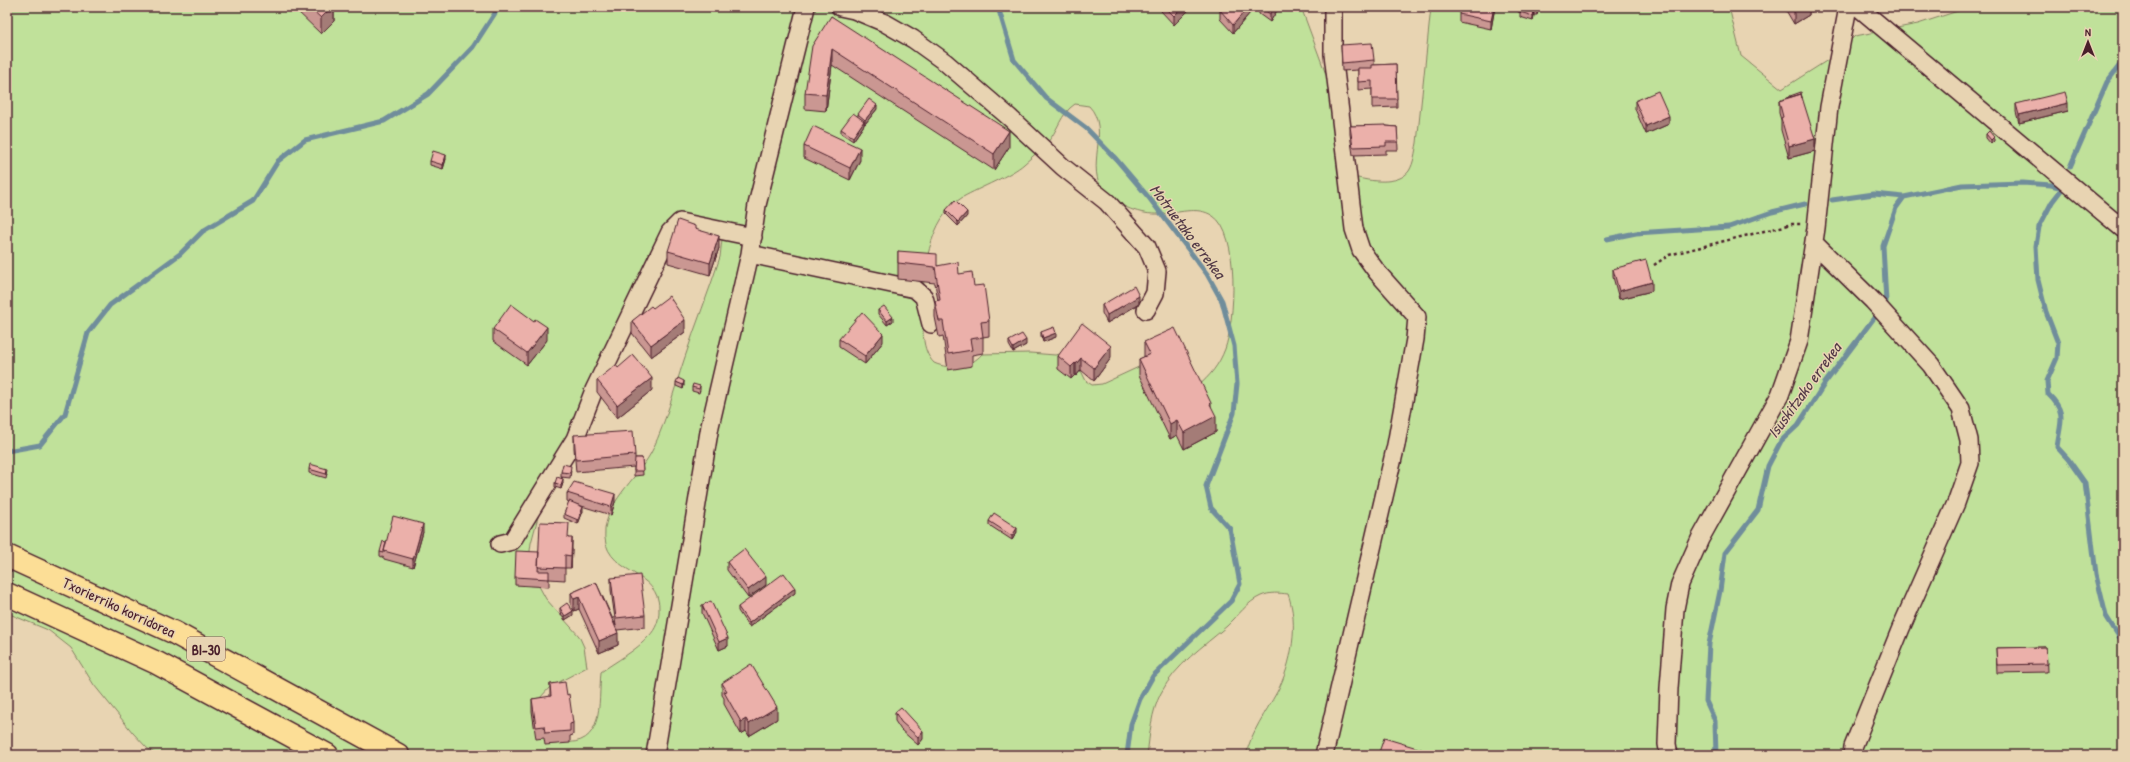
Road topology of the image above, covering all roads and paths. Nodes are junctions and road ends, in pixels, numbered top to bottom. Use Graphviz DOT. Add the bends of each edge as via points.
graph roads {
  1 [pos="806,7"];
  2 [pos="840,7"];
  3 [pos="1333,7"];
  4 [pos="1848,7"];
  5 [pos="1858,7"];
  6 [pos="1816,224"];
  7 [pos="2123,229"];
  8 [pos="1814,244"];
  9 [pos="751,245"];
  10 [pos="1654,264"];
  11 [pos="1146,310"];
  12 [pos="931,324"];
  13 [pos="500,544"];
  14 [pos="7,556"];
  15 [pos="7,594"];
  16 [pos="327,755"];
  17 [pos="398,755"];
  18 [pos="655,755"];
  19 [pos="1324,755"];
  20 [pos="1669,755"];
  21 [pos="1852,755"];
  1 -- 9 [label="street" via="758,205"];
  2 -- 11 [label="street" via="885,23 945,62 1063,167 1107,202 1146,247 1157,271 1155,293"];
  3 -- 19 [label="street" via="1333,54 1354,229 1361,250 1417,317 1396,445"];
  4 -- 6 [label="street" via="1829,107"];
  5 -- 7 [label="street"];
  6 -- 8 [label="street"];
  6 -- 10 [label="path" via="1792,224 1669,255"];
  8 -- 20 [label="street" via="1799,341 1780,395 1700,539 1680,584 1675,609 1669,688"];
  8 -- 21 [label="street" via="1878,306 1931,365 1961,409 1969,440 1970,463 1956,503 1901,628"];
  9 -- 12 [label="street" via="915,289 924,297"];
  9 -- 13 [label="street" via="680,222 670,232 594,390 576,439 512,541"];
  9 -- 18 [label="street" via="710,426"];
  14 -- 17 [label="highway, Txorierriko korridorea / BI-30" via="173,632"];
  15 -- 16 [label="highway, BI-30" via="157,663"];
}
